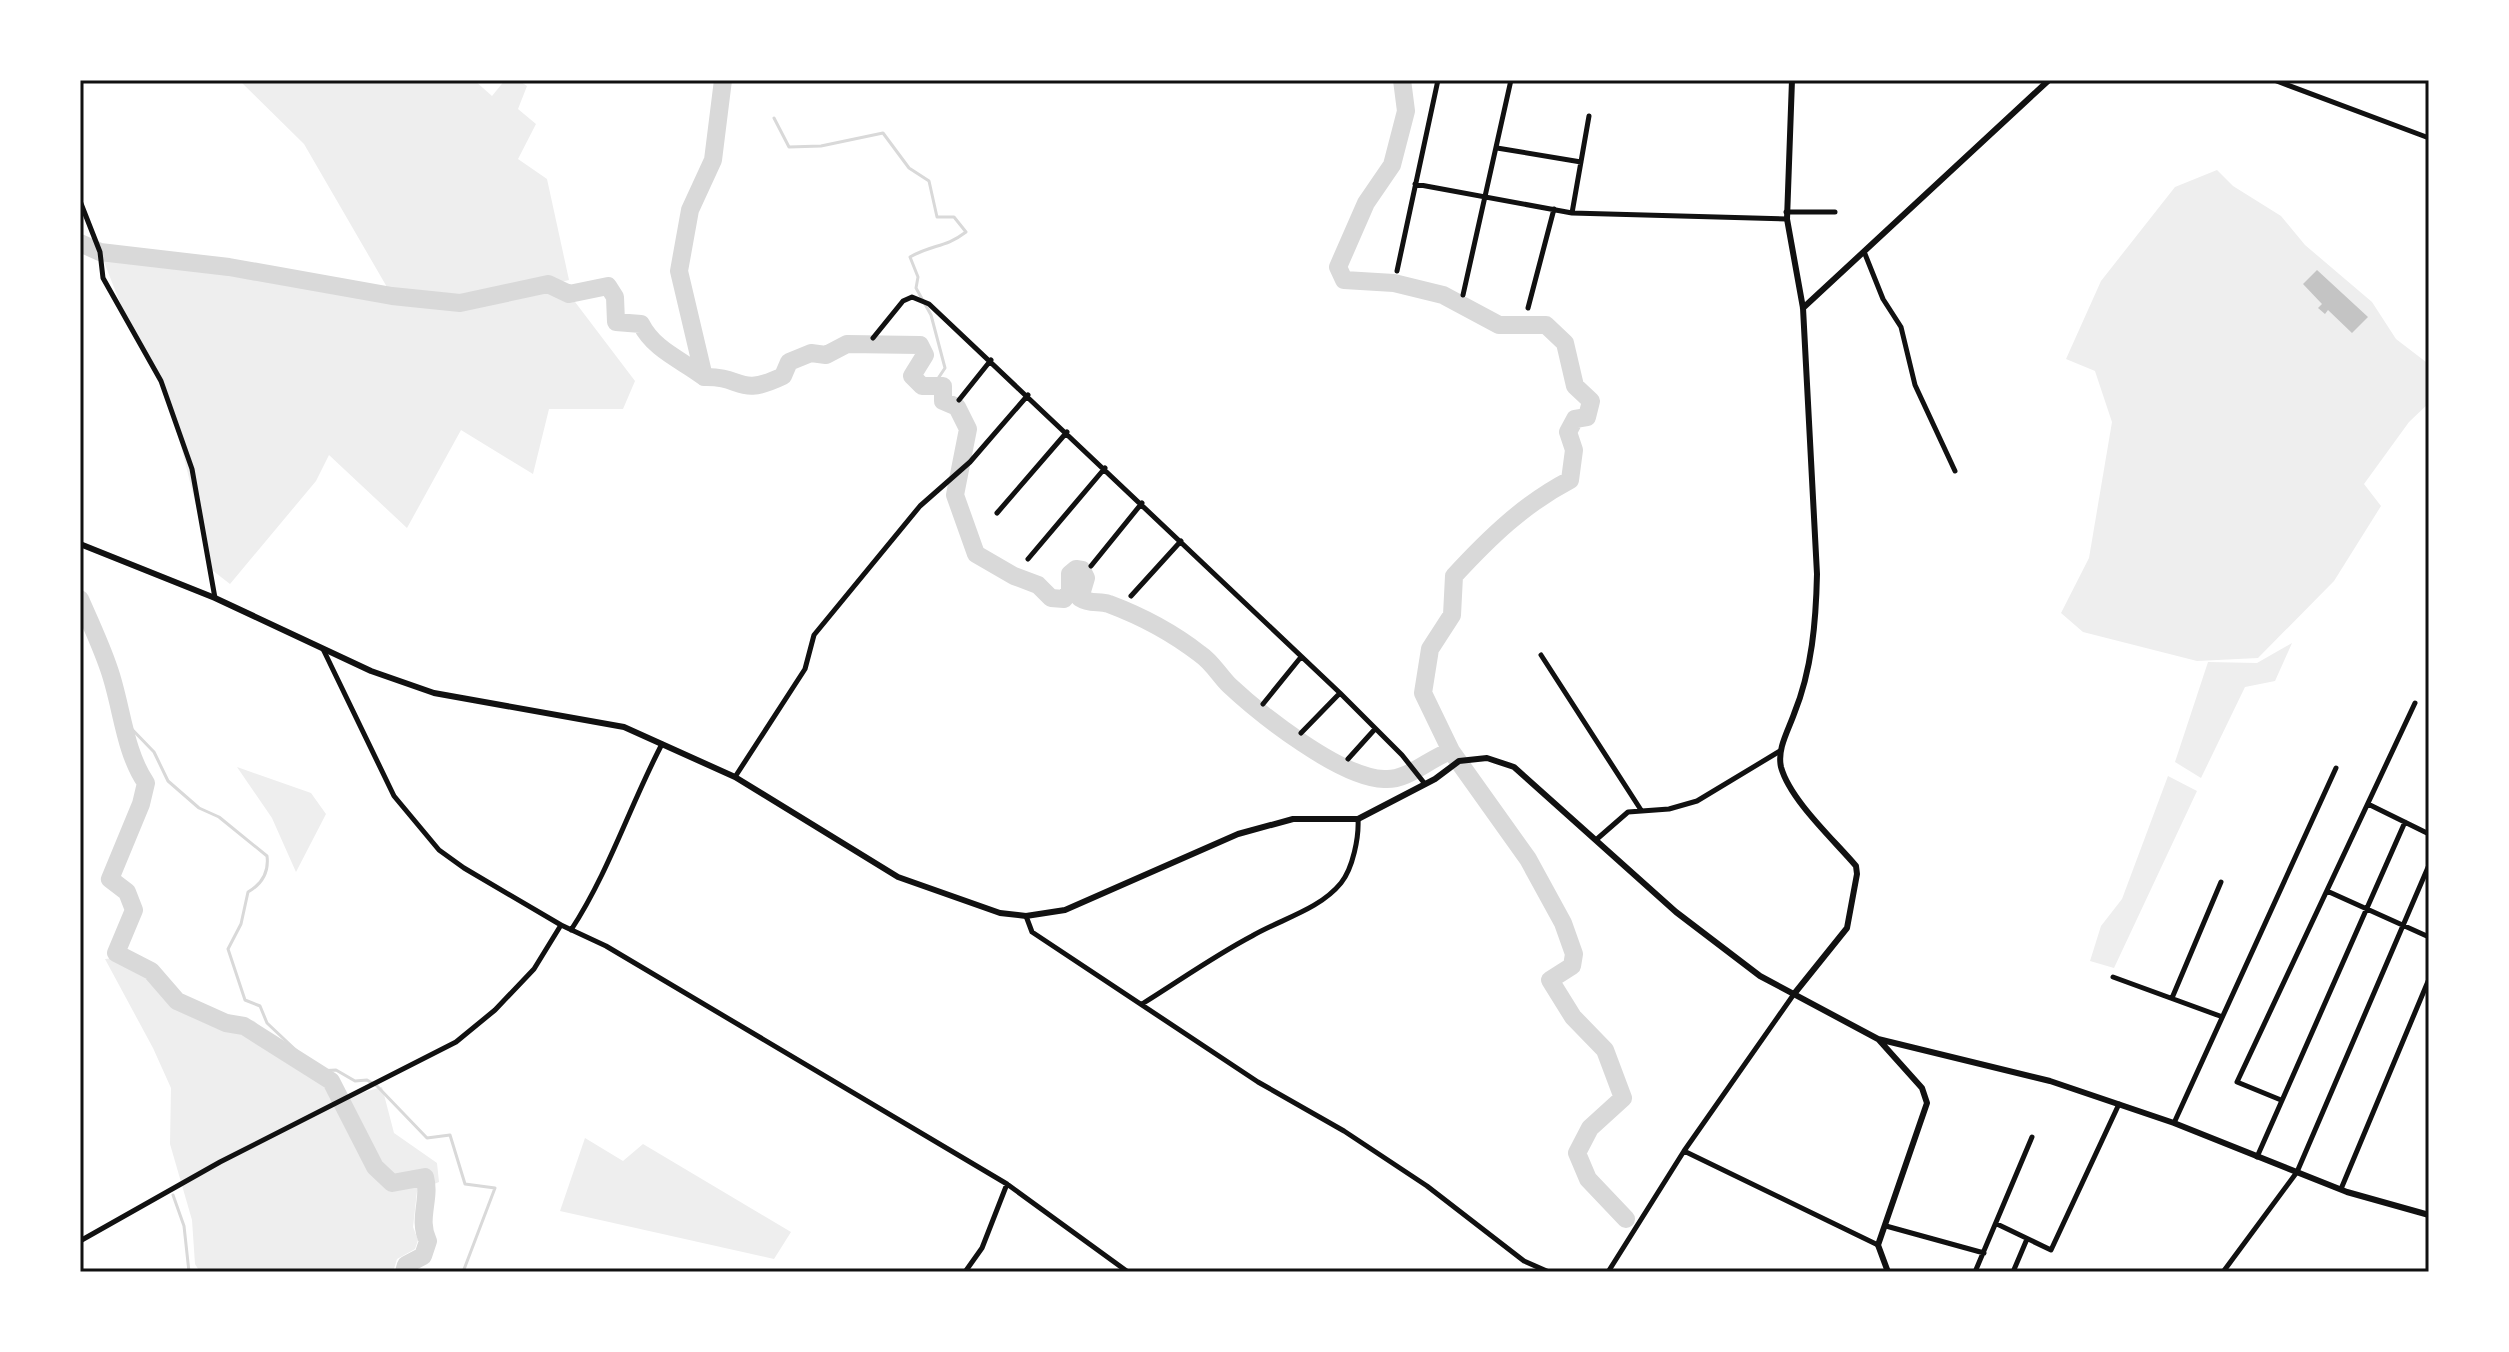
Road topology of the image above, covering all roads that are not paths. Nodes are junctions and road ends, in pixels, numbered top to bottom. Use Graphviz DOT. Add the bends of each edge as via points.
graph roads {
  1 [pos="1438,80"];
  2 [pos="1511,80"];
  3 [pos="1792,80"];
  4 [pos="2049,80"];
  5 [pos="2274,80"];
  6 [pos="1589,116"];
  7 [pos="2429,138"];
  8 [pos="1497,148"];
  9 [pos="1581,162"];
  10 [pos="1415,184"];
  11 [pos="1487,197"];
  12 [pos="80,201"];
  13 [pos="1554,209"];
  14 [pos="1835,212"];
  15 [pos="1572,213"];
  16 [pos="1786,216"];
  17 [pos="1865,254"];
  18 [pos="1397,271"];
  19 [pos="1463,295"];
  20 [pos="1528,308"];
  21 [pos="1803,308"];
  22 [pos="873,338"];
  23 [pos="991,360"];
  24 [pos="1028,395"];
  25 [pos="959,400"];
  26 [pos="1067,432"];
  27 [pos="1105,468"];
  28 [pos="1955,471"];
  29 [pos="1142,503"];
  30 [pos="997,513"];
  31 [pos="1181,541"];
  32 [pos="80,544"];
  33 [pos="1028,559"];
  34 [pos="1091,566"];
  35 [pos="1131,596"];
  36 [pos="215,598"];
  37 [pos="322,648"];
  38 [pos="1541,655"];
  39 [pos="1301,657"];
  40 [pos="1340,693"];
  41 [pos="2415,703"];
  42 [pos="1263,704"];
  43 [pos="1375,729"];
  44 [pos="1301,733"];
  45 [pos="662,743"];
  46 [pos="1780,751"];
  47 [pos="1348,759"];
  48 [pos="2336,768"];
  49 [pos="735,777"];
  50 [pos="1425,784"];
  51 [pos="2368,804"];
  52 [pos="1641,810"];
  53 [pos="1358,819"];
  54 [pos="2405,822"];
  55 [pos="2429,834"];
  56 [pos="1597,839"];
  57 [pos="2429,865"];
  58 [pos="2221,882"];
  59 [pos="2327,891"];
  60 [pos="2364,908"];
  61 [pos="1026,916"];
  62 [pos="561,925"];
  63 [pos="2402,925"];
  64 [pos="571,930"];
  65 [pos="2429,937"];
  66 [pos="2113,977"];
  67 [pos="2429,979"];
  68 [pos="1794,994"];
  69 [pos="2172,998"];
  70 [pos="1142,1004"];
  71 [pos="2220,1016"];
  72 [pos="1878,1039"];
  73 [pos="2281,1100"];
  74 [pos="2119,1104"];
  75 [pos="2174,1123"];
  76 [pos="2032,1137"];
  77 [pos="1684,1151"];
  78 [pos="2257,1157"];
  79 [pos="2297,1172"];
  80 [pos="1007,1184"];
  81 [pos="2341,1189"];
  82 [pos="2429,1215"];
  83 [pos="1997,1224"];
  84 [pos="1886,1226"];
  85 [pos="2027,1239"];
  86 [pos="80,1241"];
  87 [pos="1878,1245"];
  88 [pos="1984,1253"];
  89 [pos="965,1272"];
  90 [pos="1128,1272"];
  91 [pos="1549,1272"];
  92 [pos="1608,1272"];
  93 [pos="1888,1272"];
  94 [pos="1975,1272"];
  95 [pos="2013,1272"];
  96 [pos="2223,1272"];
  1 -- 10 [label="street"];
  2 -- 8 [label="street"];
  3 -- 16 [label="street"];
  4 -- 17 [label="street"];
  5 -- 7 [label="street"];
  6 -- 9 [label="street"];
  8 -- 9 [label="street"];
  8 -- 11 [label="street"];
  9 -- 15 [label="street"];
  10 -- 11 [label="street"];
  10 -- 18 [label="street"];
  11 -- 13 [label="street"];
  11 -- 19 [label="street"];
  12 -- 36 [label="street" via="100,252 103,278 161,381 192,469"];
  13 -- 15 [label="street"];
  13 -- 20 [label="street"];
  14 -- 16 [label="street"];
  15 -- 16 [label="street"];
  16 -- 21 [label="street"];
  17 -- 21 [label="street"];
  17 -- 28 [label="street" via="1901,327 1915,385"];
  21 -- 46 [label="street" via="1816,614 1802,694"];
  22 -- 23 [label="street" via="903,301 921,298"];
  23 -- 24 [label="street"];
  23 -- 25 [label="street"];
  24 -- 26 [label="street"];
  24 -- 49 [label="street" via="970,462 920,506 814,635 805,669"];
  26 -- 27 [label="street"];
  26 -- 30 [label="street"];
  27 -- 29 [label="street"];
  27 -- 33 [label="street"];
  29 -- 31 [label="street"];
  29 -- 34 [label="street"];
  31 -- 35 [label="street"];
  31 -- 39 [label="street"];
  32 -- 36 [label="street"];
  36 -- 37 [label="street"];
  37 -- 45 [label="street" via="434,693 624,727"];
  37 -- 62 [label="street" via="394,796 439,850"];
  38 -- 52 [label="street"];
  39 -- 40 [label="street"];
  39 -- 42 [label="street"];
  40 -- 43 [label="street"];
  40 -- 44 [label="street"];
  41 -- 51 [label="street"];
  43 -- 47 [label="street"];
  43 -- 50 [label="street"];
  45 -- 49 [label="street"];
  45 -- 64 [label="street" via="597,891"];
  46 -- 52 [label="street" via="1697,801"];
  46 -- 68 [label="street" via="1788,786 1856,866 1857,874 1847,928"];
  48 -- 71 [label="street"];
  49 -- 61 [label="street" via="898,877 1000,913"];
  50 -- 53 [label="street"];
  50 -- 56 [label="street" via="1459,761 1502,762"];
  51 -- 54 [label="street"];
  51 -- 59 [label="street"];
  52 -- 56 [label="street" via="1628,812"];
  53 -- 61 [label="street" via="1293,819 1238,834 1065,910"];
  53 -- 70 [label="street" via="1344,879 1335,890"];
  54 -- 55 [label="street"];
  54 -- 60 [label="street"];
  56 -- 68 [label="street" via="1676,912 1760,976"];
  57 -- 63 [label="street"];
  58 -- 69 [label="street"];
  59 -- 60 [label="street"];
  59 -- 73 [label="street" via="2237,1082"];
  60 -- 63 [label="street"];
  60 -- 73 [label="street"];
  61 -- 70 [label="street" via="1032,932"];
  62 -- 64 [label="street"];
  62 -- 86 [label="street" via="534,969 456,1042 220,1162"];
  63 -- 65 [label="street"];
  63 -- 79 [label="street"];
  64 -- 80 [label="street"];
  66 -- 69 [label="street"];
  67 -- 81 [label="street"];
  68 -- 72 [label="street"];
  68 -- 77 [label="street"];
  69 -- 71 [label="street"];
  70 -- 91 [label="street" via="1416,1178 1524,1261"];
  71 -- 75 [label="street"];
  72 -- 74 [label="street" via="2050,1081"];
  72 -- 84 [label="street" via="1922,1088 1927,1103"];
  73 -- 78 [label="street"];
  74 -- 75 [label="street"];
  74 -- 85 [label="street" via="2051,1250"];
  75 -- 78 [label="street"];
  76 -- 83 [label="street"];
  77 -- 87 [label="street"];
  77 -- 92 [label="street"];
  78 -- 79 [label="street"];
  79 -- 81 [label="street"];
  79 -- 96 [label="street"];
  80 -- 89 [label="street" via="982,1248"];
  80 -- 90 [label="street"];
  81 -- 82 [label="street"];
  83 -- 85 [label="street"];
  83 -- 88 [label="street"];
  84 -- 87 [label="street"];
  84 -- 88 [label="street"];
  85 -- 95 [label="street"];
  87 -- 93 [label="street"];
  88 -- 94 [label="street"];
}
